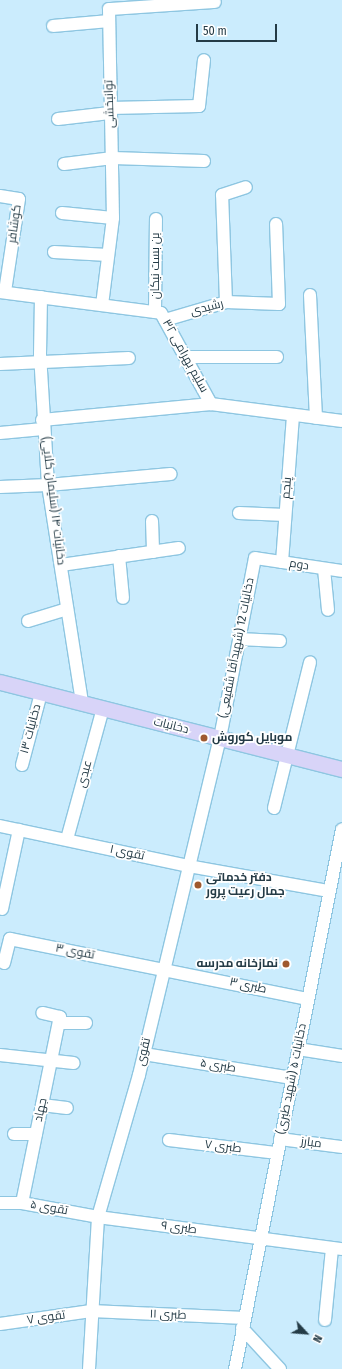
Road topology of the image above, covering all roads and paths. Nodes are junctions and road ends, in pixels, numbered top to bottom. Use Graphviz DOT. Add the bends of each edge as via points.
graph roads {
  1 [pos="215,2"];
  2 [pos="109,21"];
  3 [pos="53,26"];
  4 [pos="204,60"];
  5 [pos="110,111"];
  6 [pos="58,119"];
  7 [pos="113,158"];
  8 [pos="204,160"];
  9 [pos="64,164"];
  10 [pos="246,187"];
  11 [pos="0,196"];
  12 [pos="62,213"];
  13 [pos="113,218"];
  14 [pos="156,219"];
  15 [pos="276,224"];
  16 [pos="54,252"];
  17 [pos="108,255"];
  18 [pos="3,292"];
  19 [pos="310,295"];
  20 [pos="41,297"];
  21 [pos="226,302"];
  22 [pos="102,305"];
  23 [pos="155,312"];
  24 [pos="165,320"];
  25 [pos="185,357"];
  26 [pos="277,357"];
  27 [pos="129,358"];
  28 [pos="40,362"];
  29 [pos="0,364"];
  30 [pos="211,404"];
  31 [pos="292,415"];
  32 [pos="316,418"];
  33 [pos="342,421"];
  34 [pos="43,425"];
  35 [pos="0,433"];
  36 [pos="171,474"];
  37 [pos="48,485"];
  38 [pos="0,487"];
  39 [pos="239,513"];
  40 [pos="285,515"];
  41 [pos="152,521"];
  42 [pos="179,548"];
  43 [pos="153,552"];
  44 [pos="119,556"];
  45 [pos="255,558"];
  46 [pos="282,562"];
  47 [pos="61,565"];
  48 [pos="324,568"];
  49 [pos="342,571"];
  50 [pos="122,598"];
  51 [pos="67,609"];
  52 [pos="328,610"];
  53 [pos="28,621"];
  54 [pos="239,639"];
  55 [pos="280,641"];
  56 [pos="310,662"];
  57 [pos="0,682"];
  58 [pos="41,693"];
  59 [pos="82,703"];
  60 [pos="103,708"];
  61 [pos="220,738"];
  62 [pos="287,755"];
  63 [pos="22,765"];
  64 [pos="342,769"];
  65 [pos="274,808"];
  66 [pos="0,826"];
  67 [pos="342,829"];
  68 [pos="19,830"];
  69 [pos="67,839"];
  70 [pos="188,866"];
  71 [pos="329,891"];
  72 [pos="2,909"];
  73 [pos="4,963"];
  74 [pos="164,969"];
  75 [pos="308,999"];
  76 [pos="42,1013"];
  77 [pos="59,1020"];
  78 [pos="86,1023"];
  79 [pos="298,1049"];
  80 [pos="144,1054"];
  81 [pos="0,1055"];
  82 [pos="342,1056"];
  83 [pos="51,1061"];
  84 [pos="74,1063"];
  85 [pos="292,1078"];
  86 [pos="42,1106"];
  87 [pos="67,1108"];
  88 [pos="14,1134"];
  89 [pos="36,1134"];
  90 [pos="280,1139"];
  91 [pos="169,1140"];
  92 [pos="342,1147"];
  93 [pos="277,1153"];
  94 [pos="0,1203"];
  95 [pos="22,1203"];
  96 [pos="98,1217"];
  97 [pos="260,1238"];
  98 [pos="337,1249"];
  99 [pos="91,1311"];
  100 [pos="325,1320"];
  101 [pos="243,1323"];
  102 [pos="0,1324"];
  103 [pos="89,1369"];
  104 [pos="235,1369"];
  105 [pos="280,1369"];
  1 -- 2 [label="street" via="109,9"];
  2 -- 3 [label="street"];
  2 -- 5 [label="street, توانبخشی"];
  4 -- 5 [label="street" via="199,106"];
  5 -- 6 [label="street"];
  5 -- 7 [label="street, توانبخشی"];
  7 -- 8 [label="street"];
  7 -- 9 [label="street"];
  7 -- 13 [label="street, توانبخشی"];
  10 -- 21 [label="street" via="222,195"];
  11 -- 18 [label="street, کوشافر" via="19,198"];
  12 -- 13 [label="street"];
  13 -- 17 [label="street, توانبخشی"];
  14 -- 23 [label="street, بن بست نیکان"];
  15 -- 21 [label="street, رشیدی" via="279,304"];
  16 -- 17 [label="street"];
  17 -- 22 [label="street, توانبخشی"];
  18 -- 20 [label="street, سلیم بهرامی ۳۲"];
  19 -- 32 [label="street"];
  20 -- 22 [label="street, سلیم بهرامی ۳۲"];
  20 -- 28 [label="street, دخانیات ۱۴ (سلیمان کلایی)"];
  21 -- 24 [label="street, رشیدی"];
  22 -- 23 [label="street, سلیم بهرامی ۳۲"];
  23 -- 24 [label="street, سلیم بهرامی ۳۲" via="161,313"];
  24 -- 25 [label="street, سلیم بهرامی ۳۲"];
  25 -- 26 [label="street"];
  25 -- 30 [label="street, سلیم بهرامی ۳۲"];
  27 -- 28 [label="street"];
  28 -- 29 [label="street"];
  28 -- 34 [label="street, دخانیات ۱۴ (سلیمان کلایی)"];
  30 -- 31 [label="street, سلیم بهرامی ۳۲"];
  30 -- 34 [label="street"];
  31 -- 32 [label="street, سلیم بهرامی ۳۲"];
  31 -- 40 [label="street, پنجم"];
  32 -- 33 [label="street, سلیم بهرامی ۳۲"];
  34 -- 35 [label="street"];
  34 -- 37 [label="street, دخانیات ۱۴ (سلیمان کلایی)"];
  36 -- 37 [label="street"];
  37 -- 38 [label="street"];
  37 -- 47 [label="street, دخانیات ۱۴ (سلیمان کلایی)"];
  39 -- 40 [label="street"];
  40 -- 46 [label="street, پنجم"];
  41 -- 43 [label="street"];
  42 -- 43 [label="street"];
  43 -- 44 [label="street"];
  44 -- 47 [label="street"];
  44 -- 50 [label="street"];
  45 -- 46 [label="street, دوم"];
  45 -- 54 [label="street, دخانیات 12 (شهیدآقا شفیعی)"];
  46 -- 48 [label="street, دوم"];
  47 -- 51 [label="street, دخانیات ۱۴ (سلیمان کلایی)"];
  48 -- 49 [label="street, دوم"];
  48 -- 52 [label="street"];
  51 -- 53 [label="street"];
  51 -- 59 [label="street, دخانیات ۱۴ (سلیمان کلایی)"];
  54 -- 55 [label="street"];
  54 -- 61 [label="street, دخانیات 12 (شهیدآقا شفیعی)"];
  56 -- 62 [label="street"];
  57 -- 58 [label="main road, دخانیات"];
  58 -- 59 [label="main road, دخانیات"];
  58 -- 63 [label="street, دخانیات ۱۳"];
  59 -- 60 [label="main road, دخانیات"];
  60 -- 61 [label="main road, دخانیات"];
  60 -- 69 [label="street, عبدی"];
  61 -- 62 [label="main road, دخانیات"];
  61 -- 70 [label="street, تقوی"];
  62 -- 64 [label="main road, دخانیات"];
  62 -- 65 [label="street"];
  66 -- 68 [label="street, تقوی ۱"];
  67 -- 71 [label="street, دخانیات ۵ (شهید طبری)"];
  68 -- 69 [label="street, تقوی ۱"];
  68 -- 72 [label="street"];
  69 -- 70 [label="street, تقوی ۱"];
  70 -- 71 [label="street, تقوی ۱"];
  70 -- 74 [label="street, تقوی"];
  71 -- 75 [label="street, دخانیات ۵ (شهید طبری)"];
  73 -- 74 [label="street, تقوی ۳" via="10,939"];
  74 -- 75 [label="street, طبری ۳"];
  74 -- 80 [label="street, تقوی"];
  75 -- 79 [label="street, دخانیات ۵ (شهید طبری)"];
  76 -- 77 [label="street"];
  77 -- 78 [label="street"];
  77 -- 83 [label="street, جهاد"];
  79 -- 82 [label="street"];
  79 -- 85 [label="street, دخانیات ۵ (شهید طبری)"];
  80 -- 85 [label="street, طبری ۵"];
  80 -- 96 [label="street, تقوی"];
  81 -- 83 [label="street"];
  83 -- 84 [label="street"];
  83 -- 86 [label="street, جهاد"];
  85 -- 90 [label="street, دخانیات ۵ (شهید طبری)"];
  86 -- 87 [label="street"];
  86 -- 89 [label="street, جهاد"];
  88 -- 89 [label="street"];
  89 -- 95 [label="street, جهاد"];
  90 -- 92 [label="street, مبارز"];
  90 -- 93 [label="street, دخانیات ۵ (شهید طبری)"];
  91 -- 93 [label="street, طبری ۷"];
  93 -- 97 [label="street, دخانیات ۵ (شهید طبری)"];
  94 -- 95 [label="street, تقوی ۵"];
  95 -- 96 [label="street, تقوی ۵"];
  96 -- 97 [label="street, طبری ۹"];
  96 -- 99 [label="street, تقوی"];
  97 -- 98 [label="street, طبری ۹"];
  97 -- 101 [label="street, دخانیات ۵ (شهید طبری)"];
  98 -- 100 [label="street"];
  99 -- 101 [label="street, طبری ۱۱"];
  99 -- 102 [label="street, تقوی ۷"];
  99 -- 103 [label="street, تقوی"];
  101 -- 104 [label="street, دخانیات ۵ (شهید طبری)"];
  101 -- 105 [label="street"];
}
